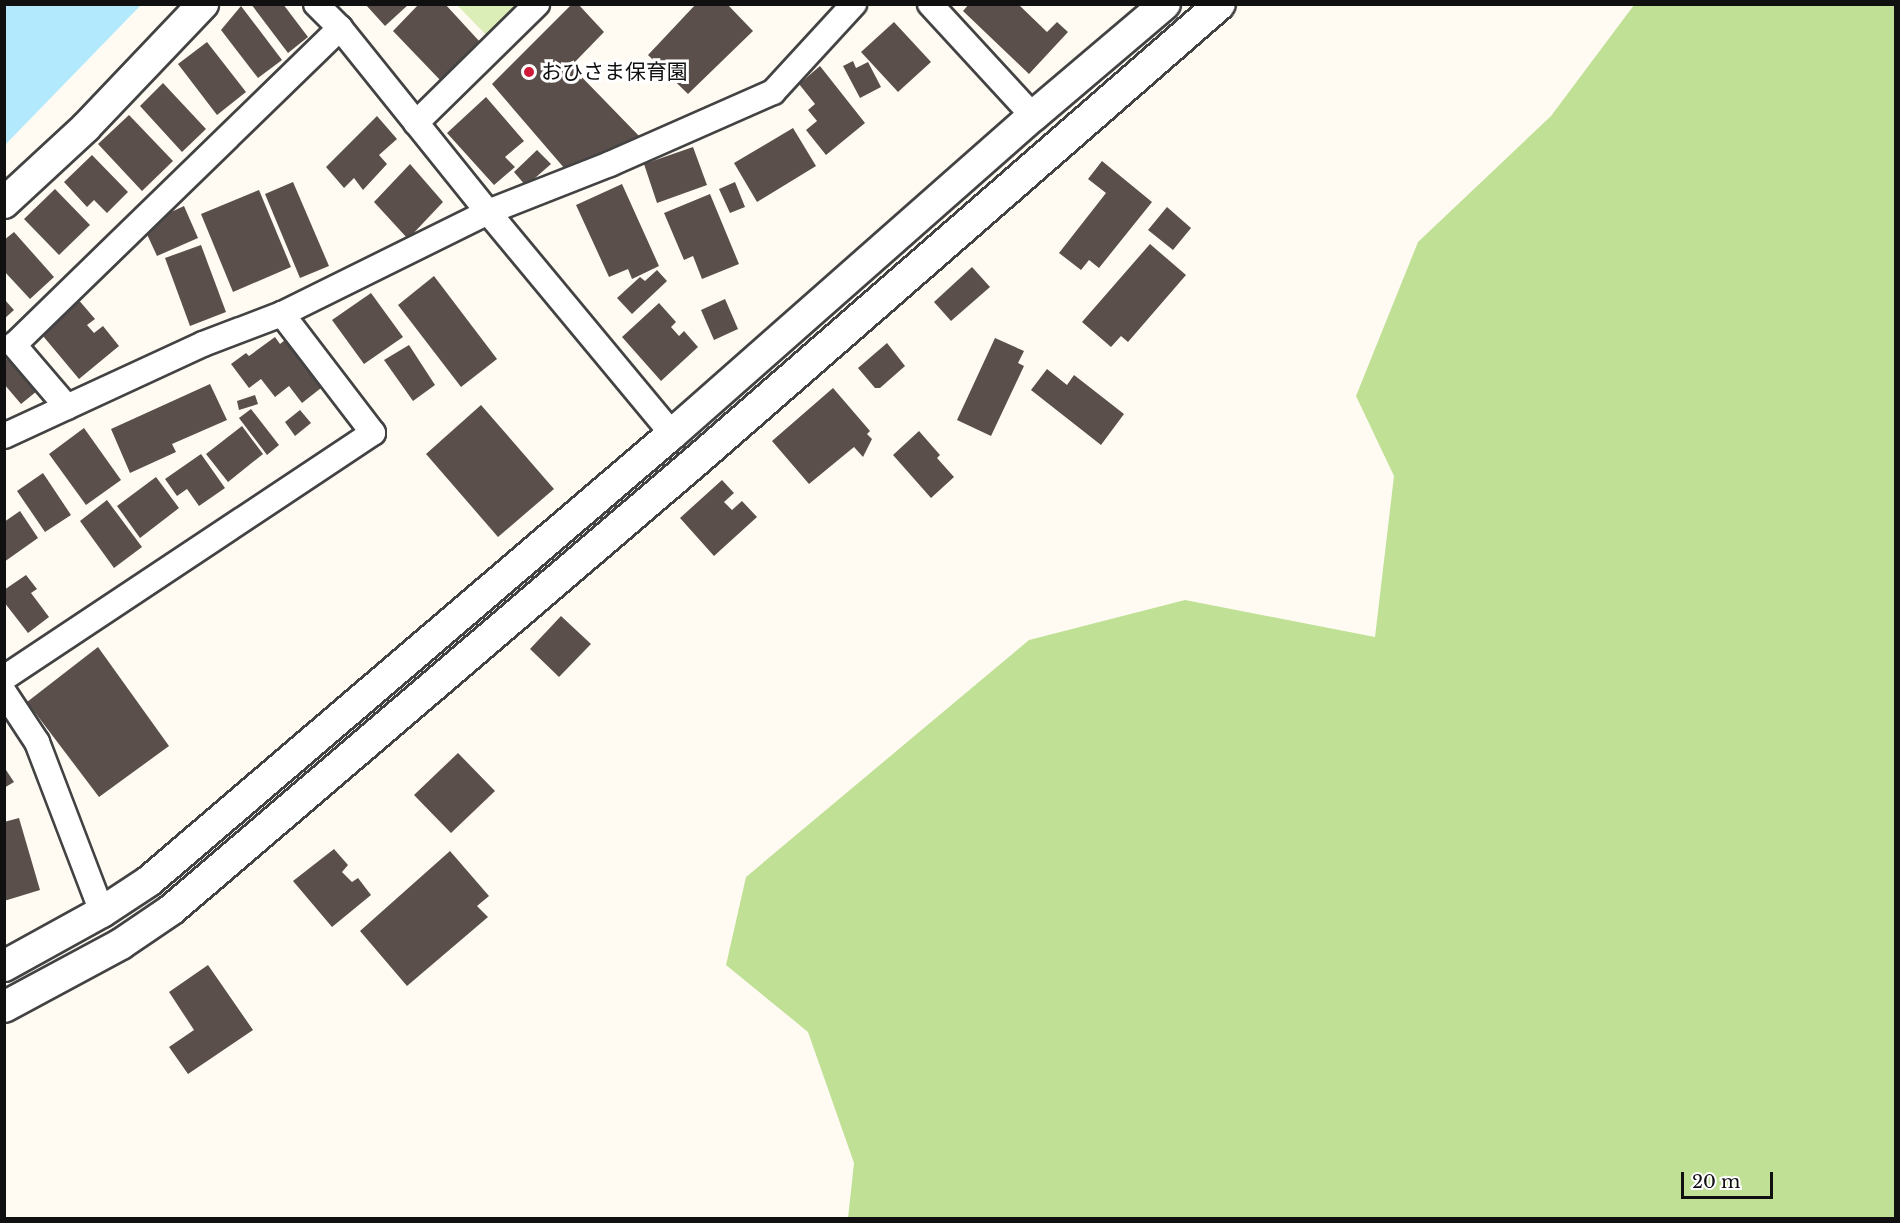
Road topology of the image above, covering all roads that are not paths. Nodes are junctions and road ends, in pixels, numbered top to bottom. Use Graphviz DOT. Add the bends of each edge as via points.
graph roads {
  1 [pos="203,4"];
  2 [pos="316,4"];
  3 [pos="537,4"];
  4 [pos="854,4"];
  5 [pos="930,4"];
  6 [pos="1165,4"];
  7 [pos="1220,4"];
  8 [pos="339,28"];
  9 [pos="1033,116"];
  10 [pos="416,123"];
  11 [pos="4,203"];
  12 [pos="488,212"];
  13 [pos="282,314"];
  14 [pos="67,407"];
  15 [pos="672,434"];
  16 [pos="4,436"];
  17 [pos="4,678"];
  18 [pos="4,692"];
  19 [pos="102,912"];
  20 [pos="4,966"];
  21 [pos="4,1007"];
  1 -- 11 [label="street" via="86,127"];
  2 -- 8 [label="street"];
  3 -- 10 [label="street"];
  4 -- 12 [label="street" via="773,92 610,164"];
  5 -- 9 [label="street"];
  6 -- 9 [label="street"];
  7 -- 21 [label="street" via="687,469 171,910 121,944"];
  8 -- 10 [label="street"];
  8 -- 14 [label="street" via="14,345"];
  9 -- 15 [label="street"];
  10 -- 12 [label="street"];
  12 -- 13 [label="street"];
  12 -- 15 [label="street"];
  13 -- 14 [label="street" via="203,344"];
  13 -- 17 [label="street" via="373,433"];
  14 -- 16 [label="street"];
  15 -- 19 [label="street" via="158,873"];
  18 -- 19 [label="street" via="37,742"];
  19 -- 20 [label="street"];
}
